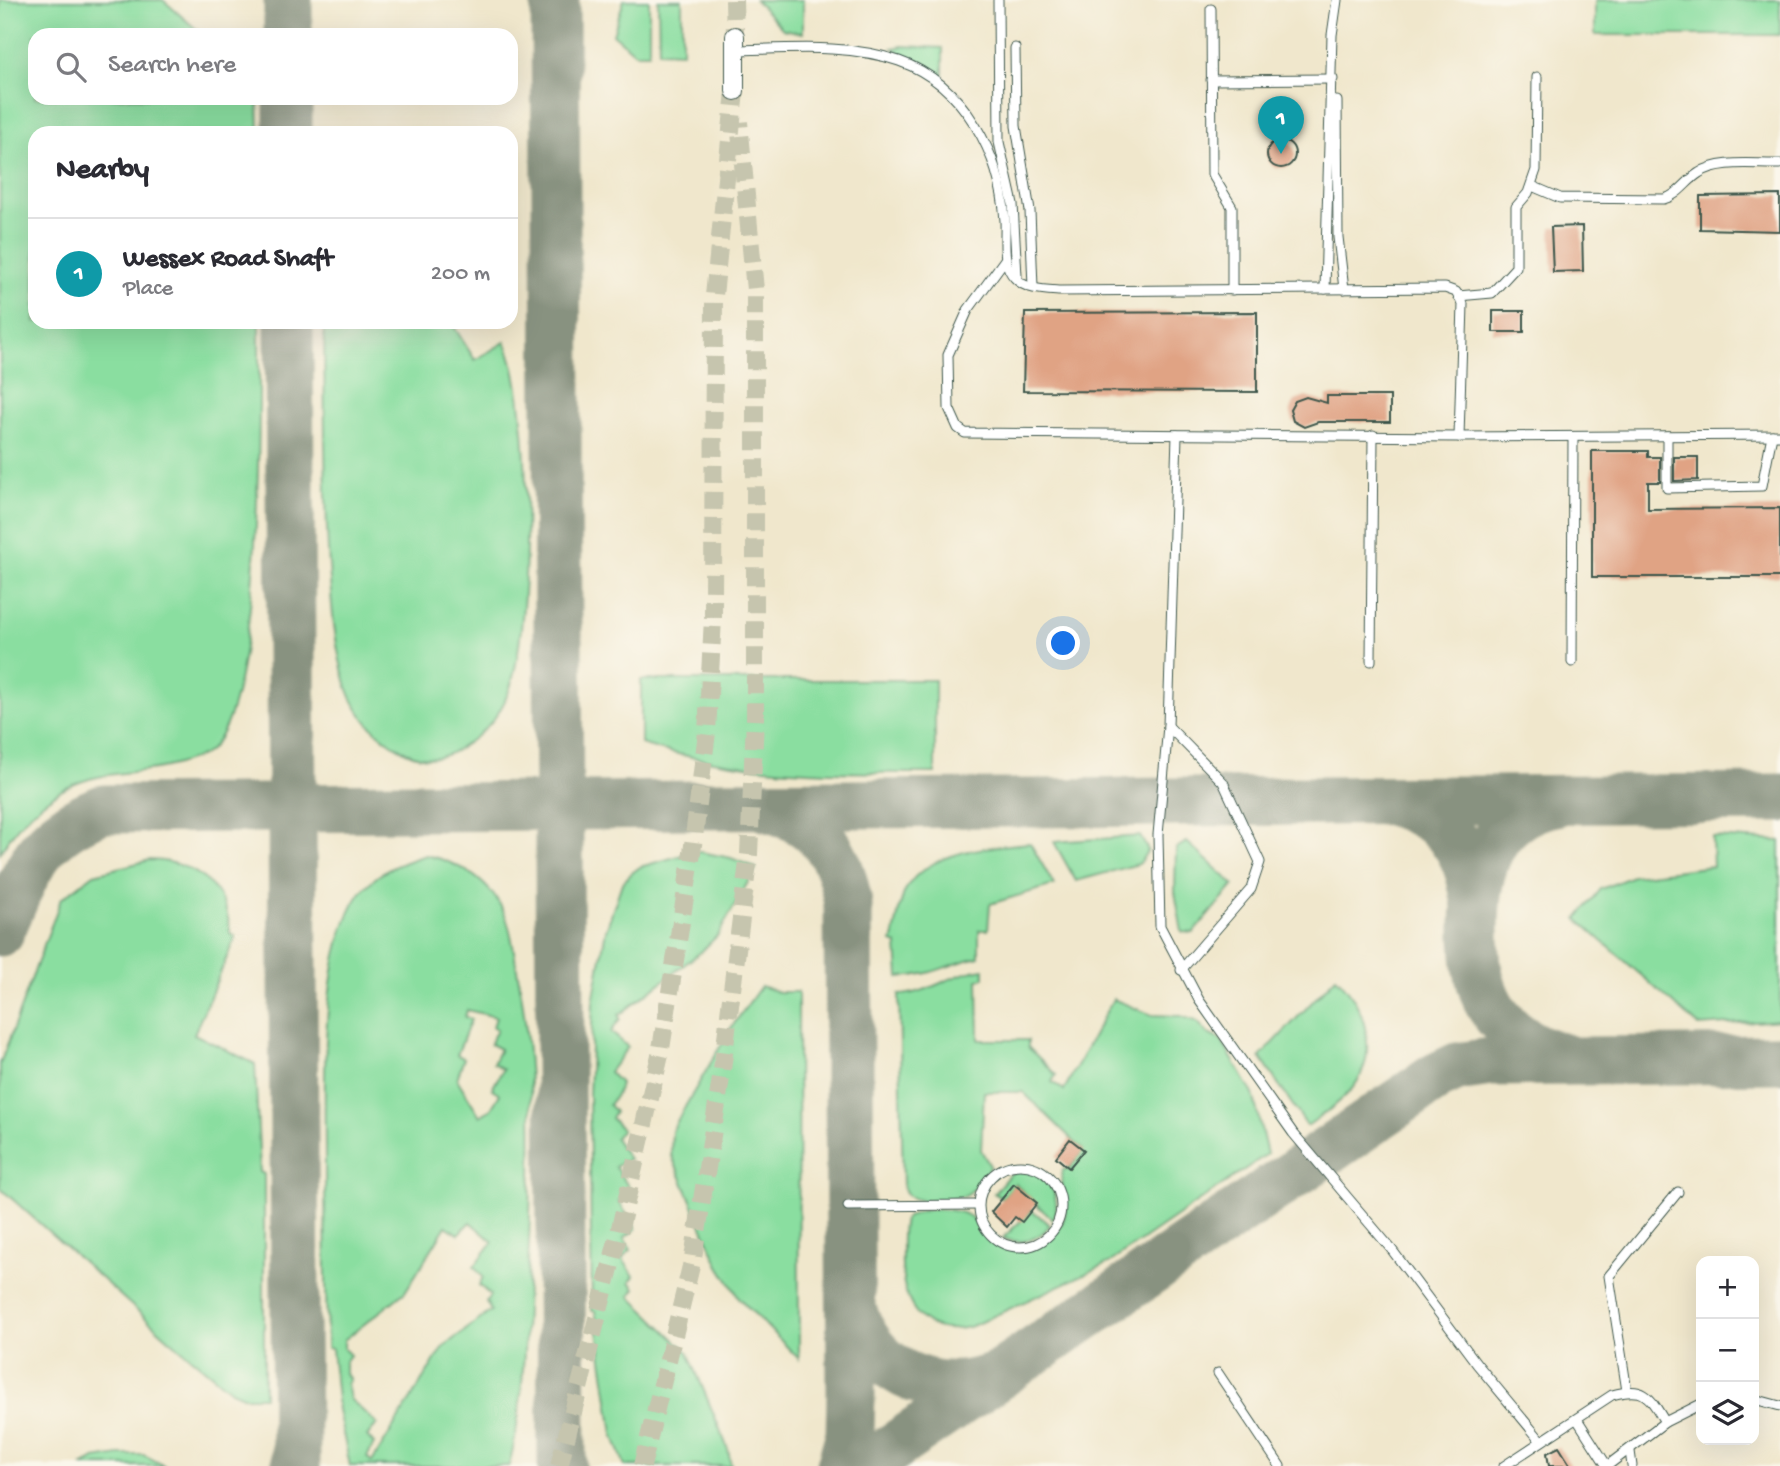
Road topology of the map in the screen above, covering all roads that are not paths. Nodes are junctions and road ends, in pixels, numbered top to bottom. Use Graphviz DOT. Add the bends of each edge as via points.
graph roads {
  1 [pos="998,0"];
  2 [pos="1337,0"];
  3 [pos="1211,9"];
  4 [pos="735,43"];
  5 [pos="1015,48"];
  6 [pos="1337,50"];
  7 [pos="1537,77"];
  8 [pos="1333,79"];
  9 [pos="1211,80"];
  10 [pos="735,91"];
  11 [pos="1780,164"];
  12 [pos="1532,186"];
  13 [pos="1006,258"];
  14 [pos="1028,286"];
  15 [pos="1232,289"];
  16 [pos="1325,289"];
  17 [pos="1344,289"];
  18 [pos="1458,296"];
  19 [pos="1177,435"];
  20 [pos="1776,435"];
  21 [pos="1373,436"];
  22 [pos="1667,436"];
  23 [pos="1459,437"];
  24 [pos="1573,437"];
  25 [pos="1371,661"];
  26 [pos="1572,662"];
  27 [pos="1168,726"];
  28 [pos="1181,970"];
  29 [pos="1678,1192"];
  30 [pos="978,1205"];
  31 [pos="848,1206"];
  32 [pos="1217,1373"];
  33 [pos="1627,1391"];
  34 [pos="1759,1400"];
  35 [pos="1696,1406"];
  36 [pos="1780,1406"];
  37 [pos="1577,1419"];
  38 [pos="1665,1422"];
  39 [pos="1541,1441"];
  40 [pos="1630,1451"];
  41 [pos="1280,1466"];
  42 [pos="1504,1466"];
  43 [pos="1607,1466"];
  44 [pos="1632,1466"];
  1 -- 14 [label="lane" via="999,142 1013,204 1014,264"];
  2 -- 8 [label="lane"];
  3 -- 9 [label="lane"];
  4 -- 10 [label="street"];
  4 -- 13 [label="lane" via="858,52 900,61 937,82 967,111 984,138 998,178"];
  5 -- 14 [label="lane" via="1016,126 1030,211"];
  6 -- 17 [label="lane" via="1338,237"];
  7 -- 12 [label="lane" via="1537,159"];
  8 -- 9 [label="lane"];
  8 -- 16 [label="lane"];
  9 -- 15 [label="lane" via="1212,174 1232,208"];
  11 -- 12 [label="lane" via="1709,167 1664,199 1568,199"];
  12 -- 18 [label="lane" via="1516,207 1515,271 1492,293"];
  13 -- 14 [label="lane" via="1013,276"];
  13 -- 19 [label="lane" via="968,310 948,355 949,408 958,428 981,434"];
  14 -- 15 [label="lane" via="1060,291"];
  15 -- 16 [label="lane"];
  16 -- 17 [label="lane"];
  17 -- 18 [label="lane" via="1445,288"];
  18 -- 23 [label="lane" via="1463,304"];
  19 -- 21 [label="lane"];
  19 -- 27 [label="lane"];
  20 -- 22 [label="lane"];
  20 -- 22 [label="lane" via="1762,486 1667,488"];
  21 -- 23 [label="lane"];
  21 -- 25 [label="lane"];
  22 -- 24 [label="lane"];
  23 -- 24 [label="lane"];
  24 -- 26 [label="lane"];
  27 -- 28 [label="lane" via="1158,835 1160,926"];
  27 -- 28 [label="lane" via="1223,782 1260,862 1251,889"];
  28 -- 39 [label="lane" via="1293,1132"];
  29 -- 33 [label="lane" via="1609,1276"];
  30 -- 30 [label="lane" via="983,1224 997,1241 1023,1247 1046,1237 1056,1226 1061,1204 1050,1176 1024,1164 998,1173"];
  30 -- 31 [label="lane"];
  32 -- 41 [label="lane"];
  33 -- 37 [label="lane" via="1612,1395"];
  33 -- 38 [label="lane" via="1646,1395"];
  34 -- 36 [label="lane"];
  35 -- 38 [label="lane"];
  37 -- 39 [label="lane"];
  37 -- 43 [label="lane"];
  38 -- 40 [label="lane"];
  39 -- 42 [label="lane"];
  40 -- 43 [label="lane"];
  40 -- 44 [label="lane"];
}
